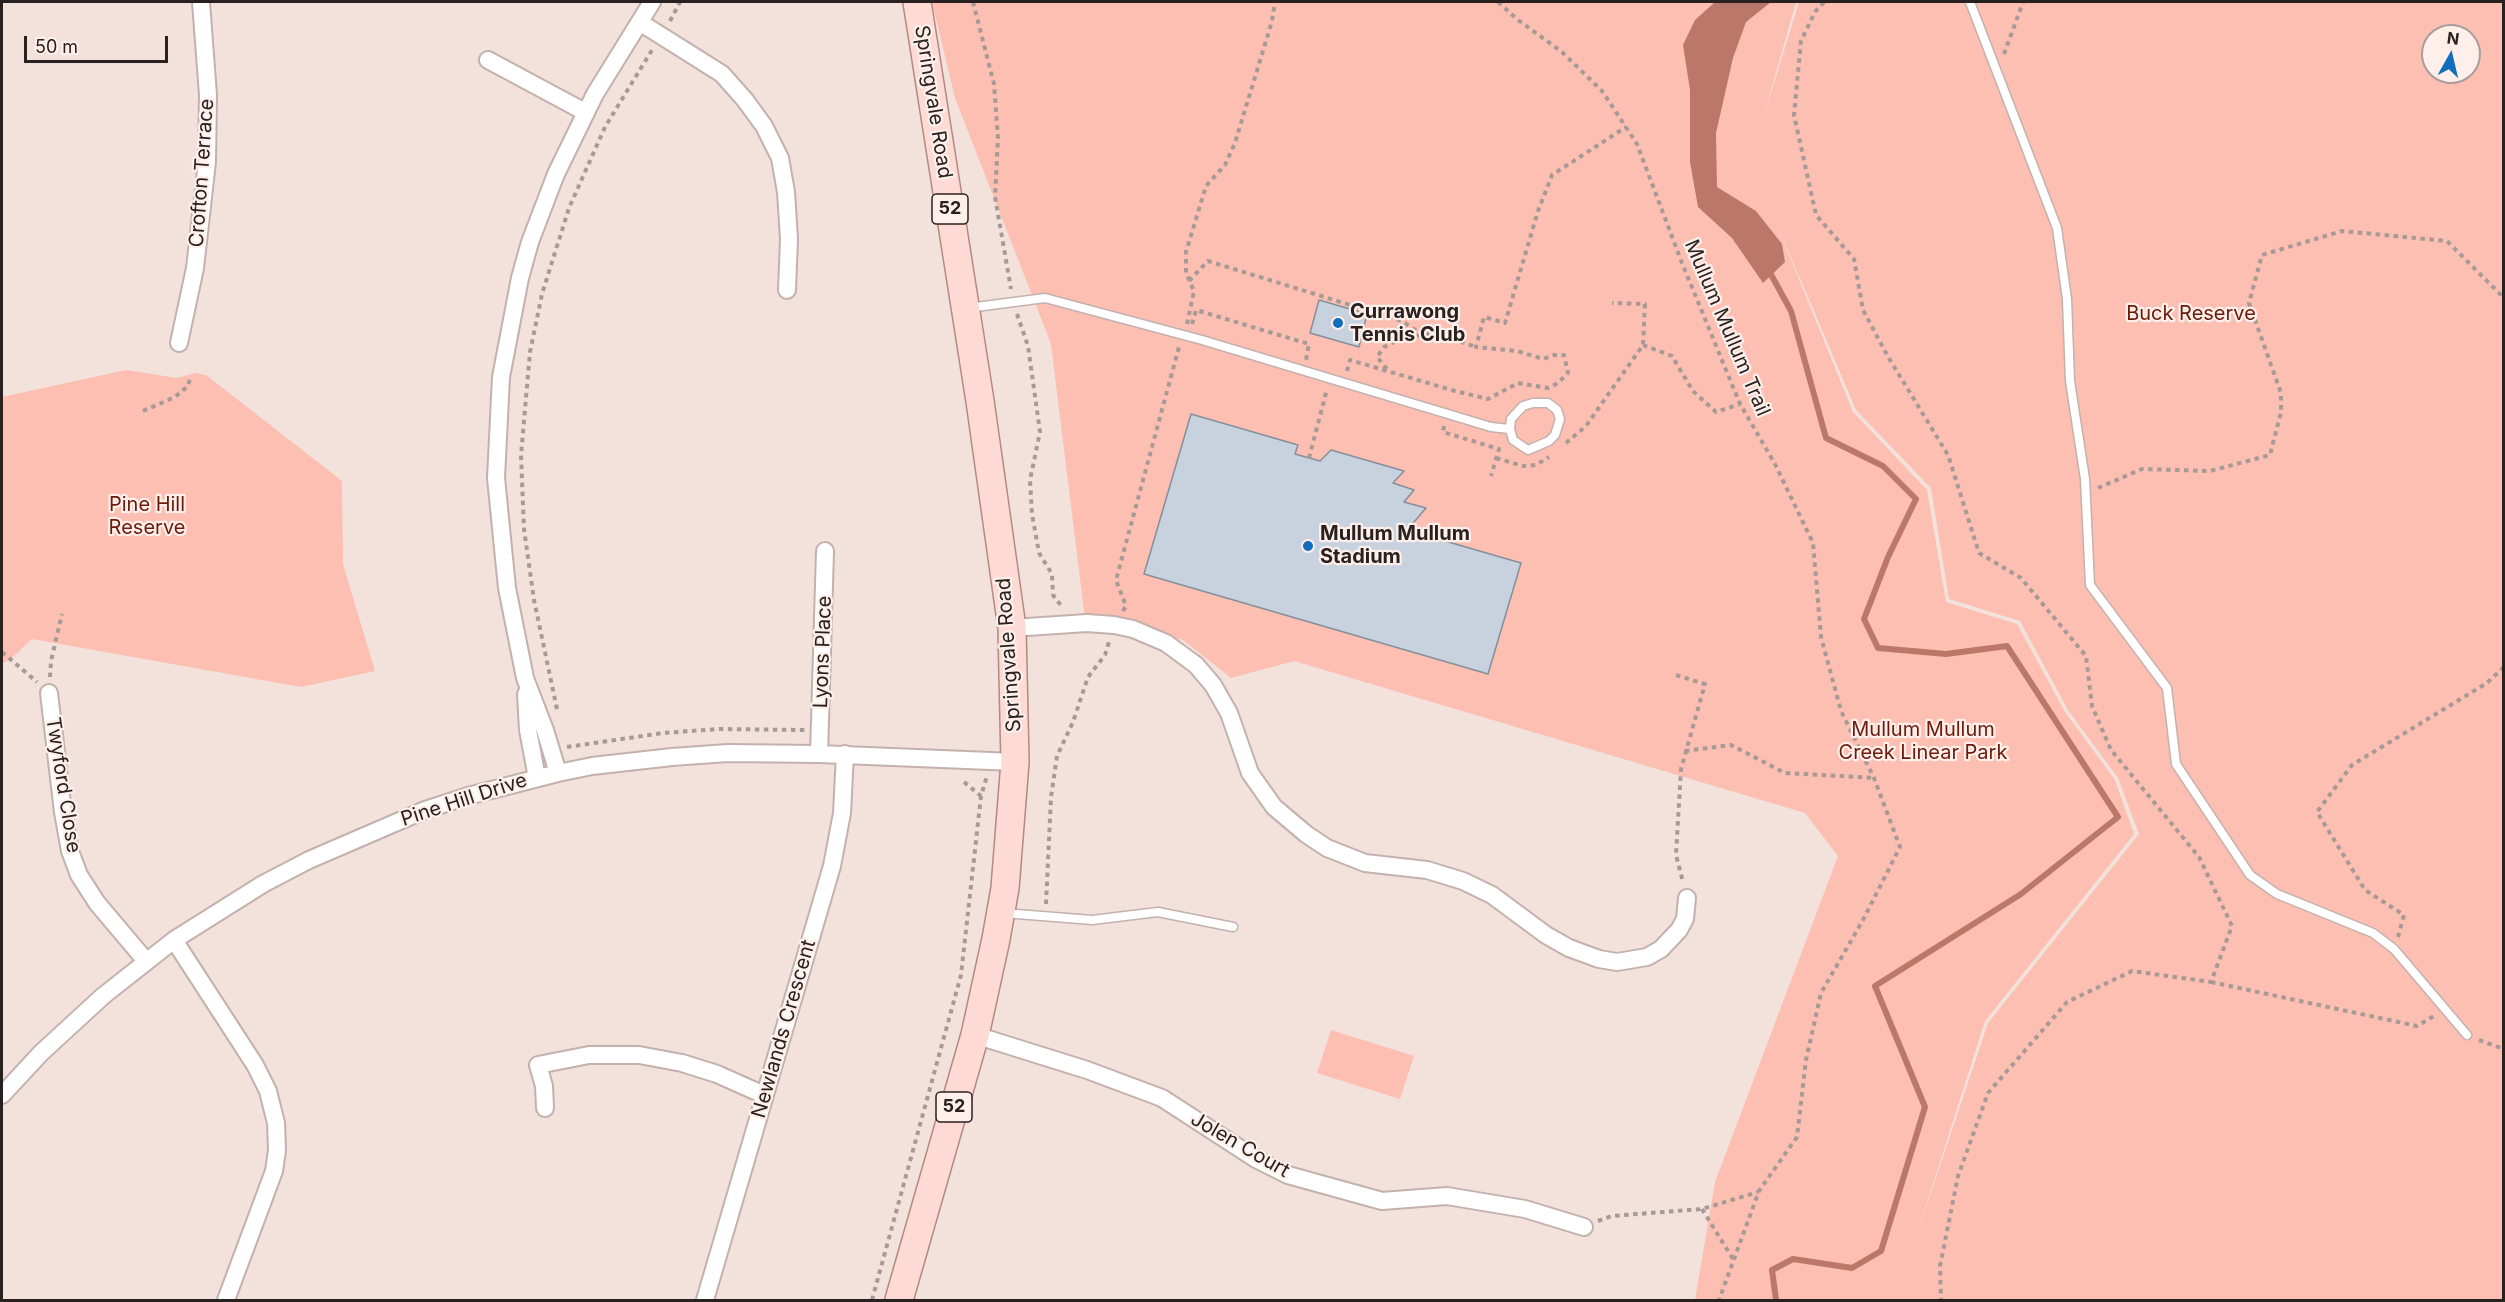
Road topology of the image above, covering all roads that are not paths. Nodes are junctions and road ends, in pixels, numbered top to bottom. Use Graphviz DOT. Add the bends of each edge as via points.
graph roads {
  1 [pos="201,2"];
  2 [pos="652,2"];
  3 [pos="917,2"];
  4 [pos="1970,2"];
  5 [pos="641,23"];
  6 [pos="488,60"];
  7 [pos="585,112"];
  8 [pos="787,290"];
  9 [pos="965,309"];
  10 [pos="179,342"];
  11 [pos="1510,429"];
  12 [pos="825,551"];
  13 [pos="1012,628"];
  14 [pos="525,678"];
  15 [pos="49,693"];
  16 [pos="819,754"];
  17 [pos="845,754"];
  18 [pos="1004,761"];
  19 [pos="558,773"];
  20 [pos="537,778"];
  21 [pos="1688,898"];
  22 [pos="1001,912"];
  23 [pos="1233,927"];
  24 [pos="174,940"];
  25 [pos="146,961"];
  26 [pos="975,1035"];
  27 [pos="2467,1035"];
  28 [pos="2,1095"];
  29 [pos="764,1095"];
  30 [pos="545,1108"];
  31 [pos="1584,1227"];
  32 [pos="226,1300"];
  33 [pos="705,1300"];
  34 [pos="899,1300"];
  1 -- 10 [label="street, Crofton Terrace" via="208,95 207,162 195,267"];
  2 -- 5 [label="street"];
  3 -- 9 [label="main road, Springvale Road / 52"];
  4 -- 27 [label="lane" via="2057,228 2067,299 2070,381 2085,479 2091,585 2167,688 2176,764 2250,875 2277,894 2373,933 2394,949"];
  5 -- 7 [label="street"];
  5 -- 8 [label="street" via="722,74 764,126 780,158 786,192"];
  6 -- 7 [label="street"];
  7 -- 14 [label="street" via="530,242 500,387 496,478 501,537"];
  9 -- 11 [label="lane" via="1045,298 1331,374 1491,427"];
  9 -- 13 [label="main road, Springvale Road / 52"];
  11 -- 11 [label="lane" via="1511,419 1523,406 1533,403 1548,404 1560,419 1549,441 1528,450 1513,440"];
  12 -- 16 [label="street, Lyons Place"];
  13 -- 18 [label="main road, Springvale Road / 52"];
  13 -- 21 [label="street" via="1114,625 1166,643 1196,664 1223,700 1250,773 1274,807 1291,822 1327,848 1365,863 1427,870 1463,881 1569,948 1617,962 1647,957 1670,941 1685,919"];
  14 -- 19 [label="street"];
  14 -- 20 [label="street" via="528,730"];
  15 -- 25 [label="street, Twyford Close" via="63,812 76,867 97,903"];
  16 -- 17 [label="street, Pine Hill Drive"];
  16 -- 19 [label="street, Pine Hill Drive" via="728,753"];
  17 -- 18 [label="street, Pine Hill Drive"];
  17 -- 29 [label="street, Newlands Crescent" via="842,813 832,866"];
  18 -- 22 [label="main road, Springvale Road / 52"];
  19 -- 20 [label="street, Pine Hill Drive"];
  20 -- 24 [label="street, Pine Hill Drive" via="425,810 340,845 263,884"];
  22 -- 23 [label="lane" via="1092,920 1158,912"];
  22 -- 26 [label="main road, Springvale Road / 52"];
  24 -- 25 [label="street, Pine Hill Drive"];
  24 -- 32 [label="street" via="255,1065 268,1091 276,1123 274,1171"];
  25 -- 28 [label="street, Pine Hill Drive" via="63,1032"];
  26 -- 31 [label="street, Jolen Court" via="1162,1098 1256,1159 1288,1175 1382,1202 1447,1196 1525,1209"];
  26 -- 34 [label="main road, Springvale Road / 52"];
  29 -- 30 [label="street" via="682,1063 639,1055 589,1055 538,1065"];
  29 -- 33 [label="street, Newlands Crescent"];
}
